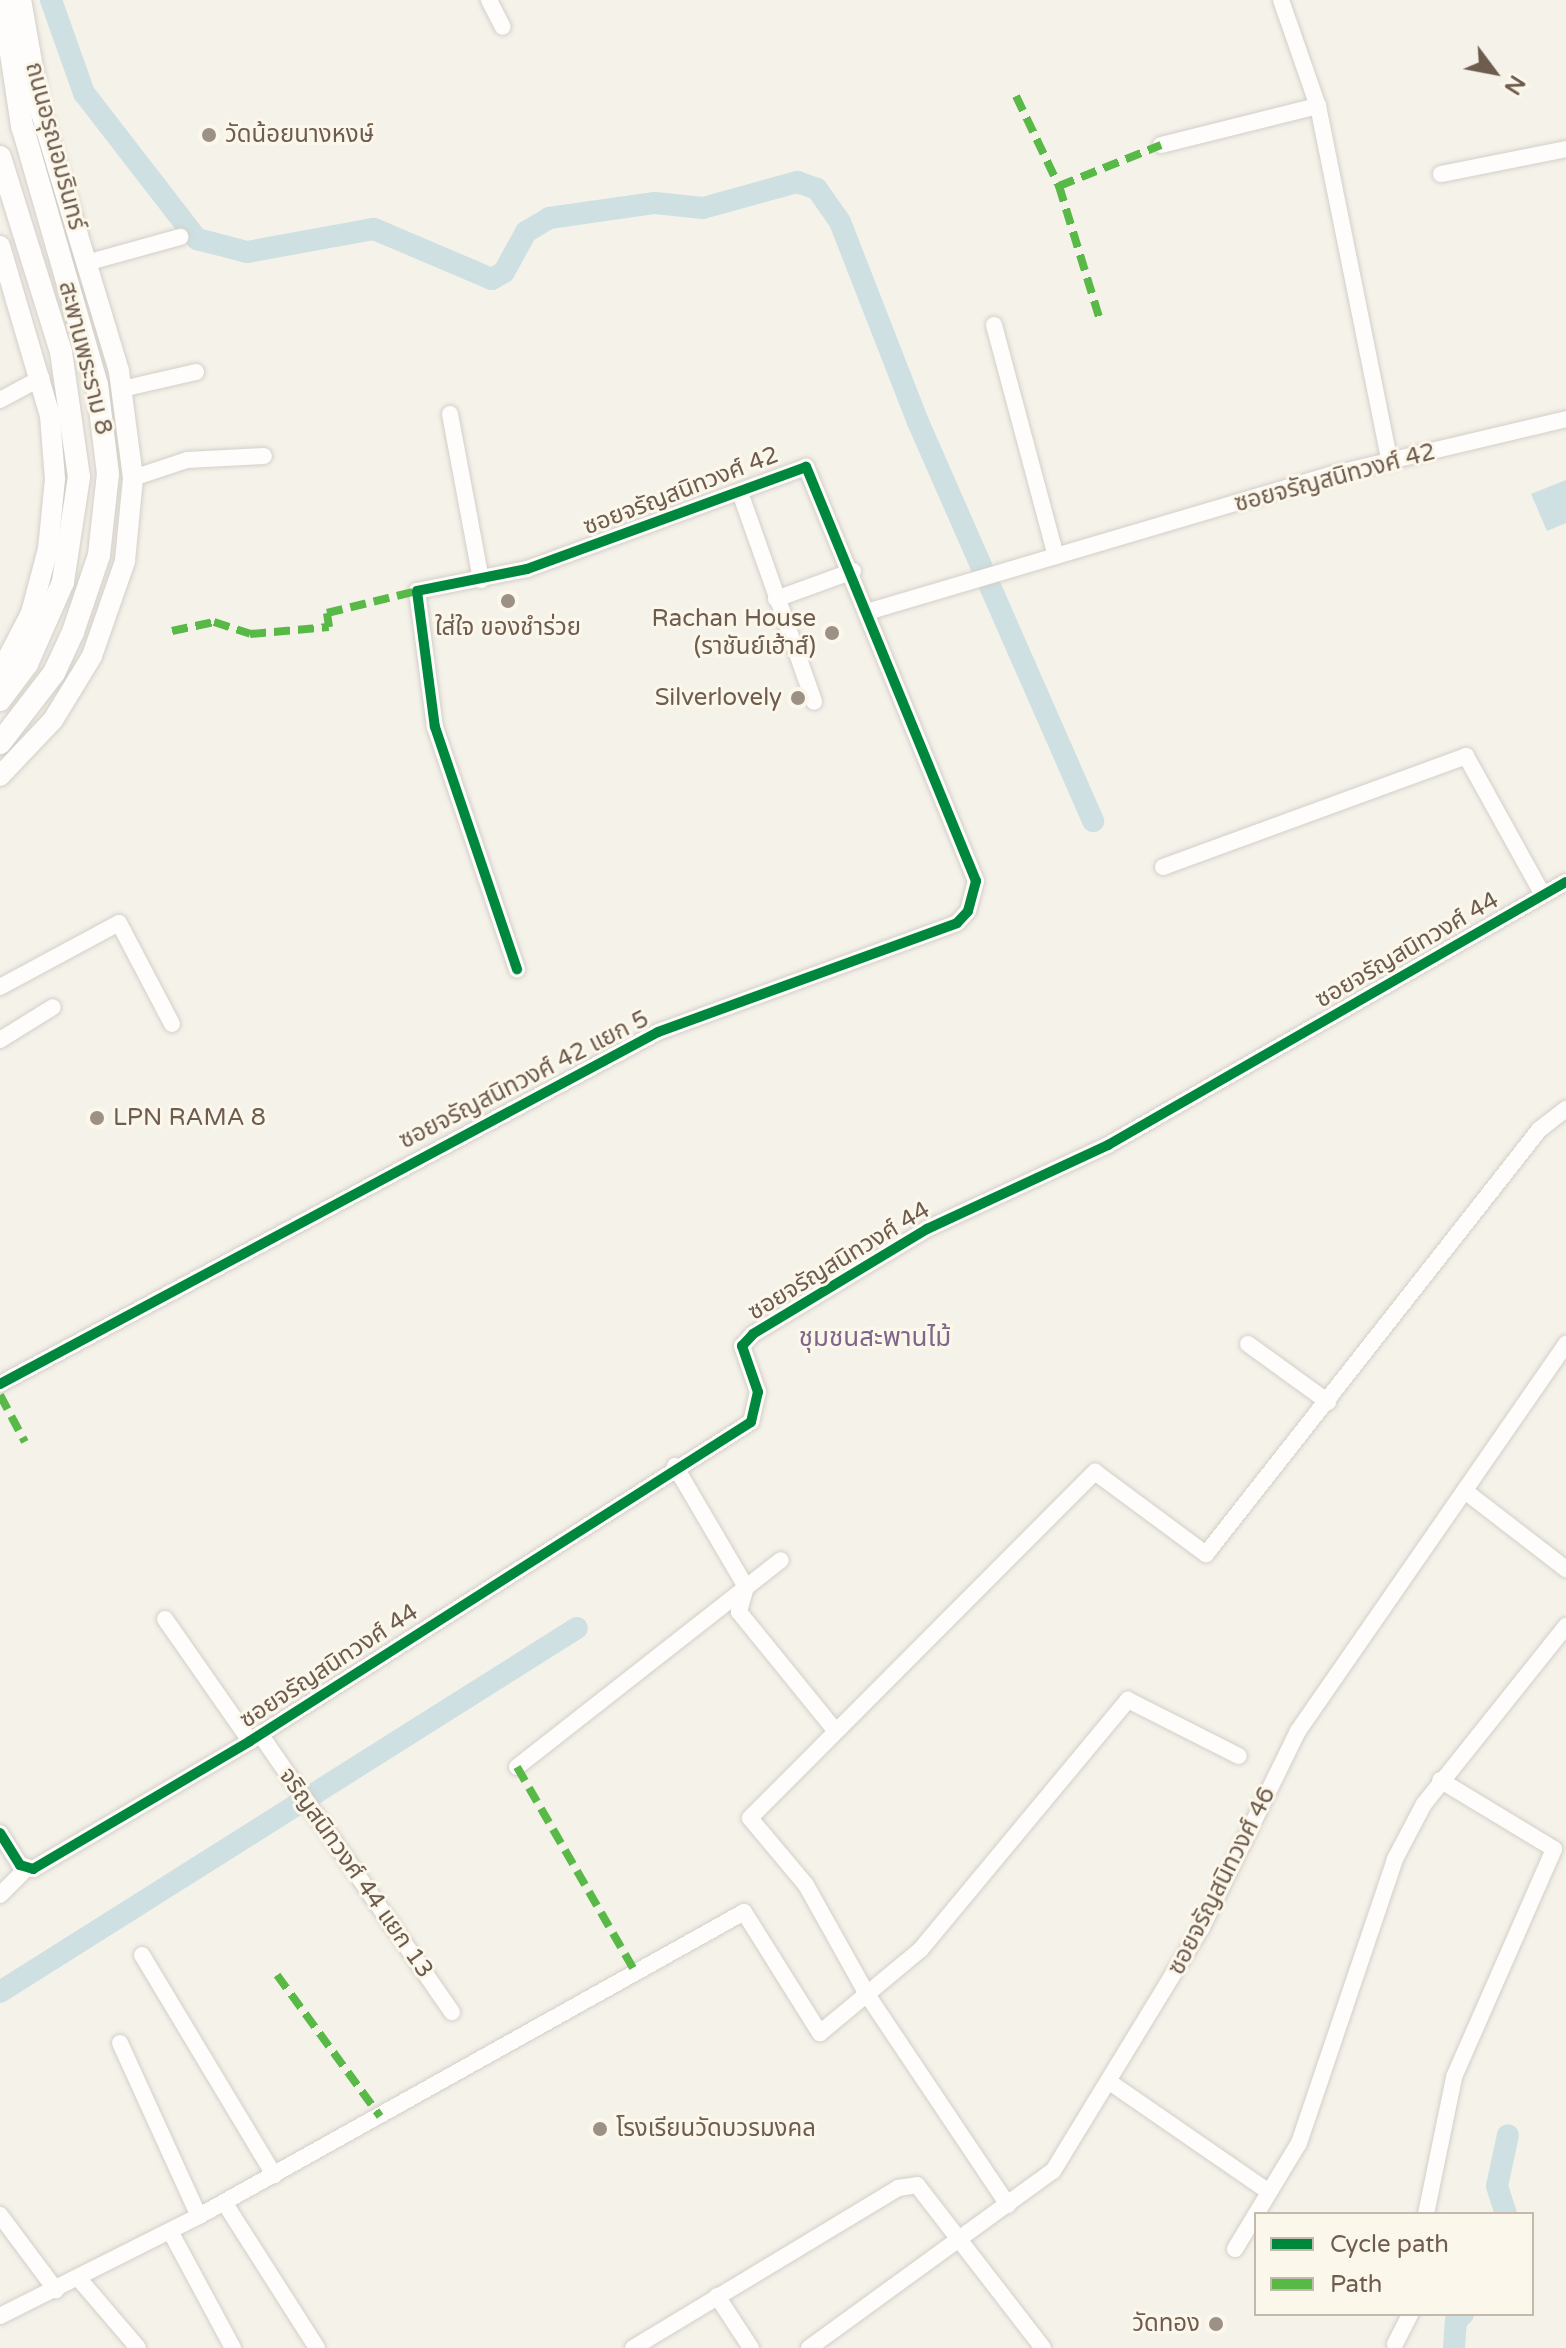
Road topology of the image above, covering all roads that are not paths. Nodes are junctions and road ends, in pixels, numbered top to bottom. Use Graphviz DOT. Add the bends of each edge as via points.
graph roads {
  1 [pos="3,0"];
  2 [pos="21,0"];
  3 [pos="489,0"];
  4 [pos="1281,0"];
  5 [pos="503,27"];
  6 [pos="1318,106"];
  7 [pos="1161,145"];
  8 [pos="1566,149"];
  9 [pos="0,157"];
  10 [pos="1441,174"];
  11 [pos="180,237"];
  12 [pos="0,246"];
  13 [pos="86,263"];
  14 [pos="994,325"];
  15 [pos="196,372"];
  16 [pos="41,378"];
  17 [pos="122,389"];
  18 [pos="0,400"];
  19 [pos="450,414"];
  20 [pos="1566,419"];
  21 [pos="264,456"];
  22 [pos="1390,463"];
  23 [pos="133,478"];
  24 [pos="743,501"];
  25 [pos="1056,556"];
  26 [pos="853,571"];
  27 [pos="481,580"];
  28 [pos="776,599"];
  29 [pos="867,612"];
  30 [pos="0,673"];
  31 [pos="0,700"];
  32 [pos="814,702"];
  33 [pos="0,743"];
  34 [pos="0,776"];
  35 [pos="1163,867"];
  36 [pos="1566,882"];
  37 [pos="1543,895"];
  38 [pos="517,969"];
  39 [pos="0,987"];
  40 [pos="53,1007"];
  41 [pos="172,1024"];
  42 [pos="0,1040"];
  43 [pos="1566,1109"];
  44 [pos="1248,1344"];
  45 [pos="1566,1344"];
  46 [pos="0,1384"];
  47 [pos="1328,1402"];
  48 [pos="675,1466"];
  49 [pos="1465,1491"];
  50 [pos="781,1560"];
  51 [pos="1566,1569"];
  52 [pos="746,1587"];
  53 [pos="165,1619"];
  54 [pos="1566,1626"];
  55 [pos="835,1730"];
  56 [pos="255,1737"];
  57 [pos="1239,1756"];
  58 [pos="517,1767"];
  59 [pos="1440,1780"];
  60 [pos="0,1833"];
  61 [pos="1560,1845"];
  62 [pos="26,1869"];
  63 [pos="0,1895"];
  64 [pos="142,1955"];
  65 [pos="868,1996"];
  66 [pos="452,2012"];
  67 [pos="120,2043"];
  68 [pos="1111,2083"];
  69 [pos="274,2175"];
  70 [pos="1269,2192"];
  71 [pos="224,2202"];
  72 [pos="1008,2205"];
  73 [pos="1257,2212"];
  74 [pos="1426,2212"];
  75 [pos="0,2215"];
  76 [pos="199,2216"];
  77 [pos="1254,2217"];
  78 [pos="170,2231"];
  79 [pos="964,2241"];
  80 [pos="1235,2249"];
  81 [pos="80,2280"];
  82 [pos="56,2290"];
  83 [pos="717,2296"];
  84 [pos="0,2316"];
  85 [pos="1409,2316"];
  86 [pos="1395,2344"];
  87 [pos="138,2348"];
  88 [pos="233,2348"];
  89 [pos="317,2348"];
  90 [pos="633,2348"];
  91 [pos="751,2348"];
  92 [pos="809,2348"];
  93 [pos="1043,2348"];
  1 -- 33 [label="main road, สะพานพระราม 8" via="22,126 97,385 108,474 99,555 79,619 54,673"];
  2 -- 13 [label="street, ถนนอรุณอมรินทร์"];
  3 -- 5 [label="street"];
  4 -- 6 [label="street"];
  6 -- 7 [label="street"];
  6 -- 22 [label="street"];
  8 -- 10 [label="street"];
  9 -- 31 [label="main road, สะพานพระราม 8" via="61,352 79,477 63,582 27,664"];
  11 -- 13 [label="street"];
  12 -- 16 [label="street"];
  13 -- 17 [label="street, ถนนอรุณอมรินทร์"];
  14 -- 25 [label="street"];
  15 -- 17 [label="street"];
  16 -- 18 [label="street"];
  16 -- 30 [label="street" via="53,445 54,511 31,613"];
  17 -- 23 [label="street, ถนนอรุณอมรินทร์"];
  19 -- 27 [label="street"];
  20 -- 22 [label="street, ซอยจรัญสนิทวงศ์ 42"];
  21 -- 23 [label="street" via="187,460"];
  22 -- 25 [label="street, ซอยจรัญสนิทวงศ์ 42"];
  23 -- 34 [label="street, ถนนอรุณอมรินทร์" via="125,561 92,656 53,720"];
  24 -- 28 [label="street"];
  25 -- 29 [label="street, ซอยจรัญสนิทวงศ์ 42"];
  26 -- 27 [label="street, ซอยจรัญสนิทวงศ์ 42" via="806,467"];
  26 -- 28 [label="street"];
  26 -- 29 [label="street, ซอยจรัญสนิทวงศ์ 42"];
  27 -- 38 [label="street, ซอยจรัญสนิทวงศ์ 42" via="417,591 435,727"];
  28 -- 32 [label="street"];
  29 -- 46 [label="street, ซอยจรัญสนิทวงศ์ 42 แยก 5" via="976,881 974,899 957,923 658,1032"];
  35 -- 37 [label="street" via="1466,756"];
  36 -- 37 [label="street, ซอยจรัญสนิทวงศ์ 44"];
  37 -- 48 [label="street, ซอยจรัญสนิทวงศ์ 44" via="1108,1145 927,1229 753,1334 742,1346 758,1392 751,1422"];
  39 -- 41 [label="street" via="119,923"];
  40 -- 42 [label="street"];
  43 -- 47 [label="street" via="1539,1130"];
  44 -- 47 [label="street"];
  45 -- 49 [label="street, ซอยจรัญสนิทวงศ์ 46"];
  47 -- 55 [label="street" via="1206,1554 1095,1472"];
  48 -- 52 [label="street"];
  48 -- 56 [label="street, ซอยจรัญสนิทวงศ์ 44"];
  49 -- 51 [label="street"];
  49 -- 68 [label="street, ซอยจรัญสนิทวงศ์ 46" via="1298,1731 1201,1929"];
  50 -- 52 [label="street"];
  52 -- 55 [label="street" via="739,1612"];
  52 -- 58 [label="street"];
  53 -- 56 [label="street, จริญสนิทวงศ์ 44 แยก 13"];
  54 -- 59 [label="street"];
  55 -- 65 [label="street" via="750,1818 806,1885"];
  56 -- 62 [label="street, ซอยจรัญสนิทวงศ์ 44"];
  56 -- 66 [label="street, จริญสนิทวงศ์ 44 แยก 13"];
  57 -- 65 [label="street" via="1128,1700 921,1949"];
  59 -- 61 [label="street"];
  59 -- 70 [label="street" via="1395,1859 1299,2143"];
  60 -- 62 [label="street"];
  61 -- 74 [label="street" via="1454,2077"];
  62 -- 63 [label="street, ซอยจรัญสนิทวงศ์ 44"];
  64 -- 69 [label="street"];
  65 -- 69 [label="street" via="820,2033 744,1912"];
  65 -- 72 [label="street"];
  67 -- 76 [label="street"];
  68 -- 70 [label="street"];
  68 -- 72 [label="street, ซอยจรัญสนิทวงศ์ 46" via="1053,2171"];
  69 -- 71 [label="street"];
  70 -- 73 [label="street"];
  71 -- 76 [label="street"];
  71 -- 89 [label="street"];
  72 -- 79 [label="street, ซอยจรัญสนิทวงศ์ 46"];
  75 -- 82 [label="street"];
  76 -- 78 [label="street"];
  77 -- 80 [label="street"];
  78 -- 81 [label="street"];
  78 -- 88 [label="street"];
  79 -- 83 [label="street" via="917,2185 898,2188"];
  79 -- 92 [label="street, ซอยจรัญสนิทวงศ์ 46"];
  79 -- 93 [label="street"];
  81 -- 82 [label="street"];
  81 -- 87 [label="street"];
  82 -- 84 [label="street"];
  83 -- 90 [label="street"];
  83 -- 91 [label="street"];
  85 -- 86 [label="street"];
}
